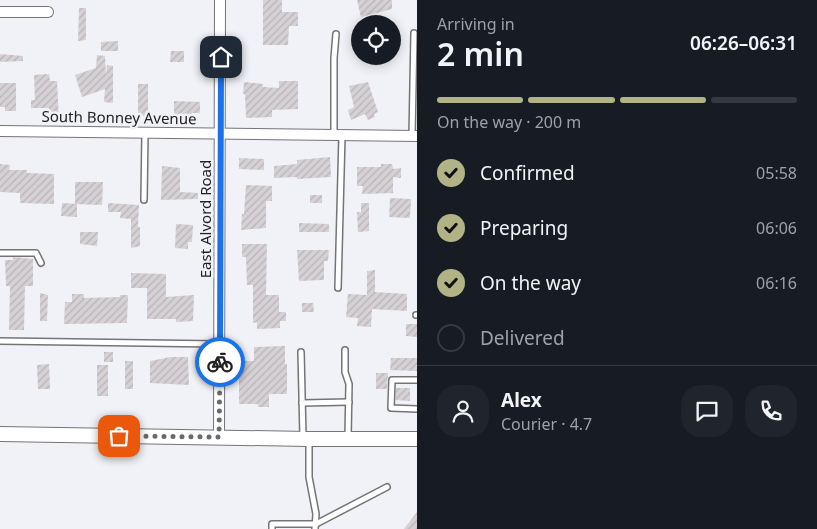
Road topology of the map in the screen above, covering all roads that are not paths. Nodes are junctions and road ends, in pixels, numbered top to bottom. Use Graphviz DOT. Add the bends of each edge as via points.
graph roads {
  1 [pos="220,0"];
  2 [pos="0,12"];
  3 [pos="48,12"];
  4 [pos="414,33"];
  5 [pos="336,34"];
  6 [pos="0,131"];
  7 [pos="145,133"];
  8 [pos="221,134"];
  9 [pos="338,135"];
  10 [pos="415,136"];
  11 [pos="144,200"];
  12 [pos="0,253"];
  13 [pos="41,263"];
  14 [pos="338,288"];
  15 [pos="0,341"];
  16 [pos="220,344"];
  17 [pos="345,350"];
  18 [pos="300,352"];
  19 [pos="417,380"];
  20 [pos="349,402"];
  21 [pos="302,403"];
  22 [pos="417,409"];
  23 [pos="0,434"];
  24 [pos="219,437"];
  25 [pos="306,439"];
  26 [pos="348,439"];
  27 [pos="417,440"];
  28 [pos="387,487"];
  29 [pos="316,527"];
  30 [pos="272,529"];
  1 -- 8 [label="street, East Alvord Road"];
  2 -- 3 [label="street"];
  4 -- 10 [label="lane"];
  5 -- 9 [label="lane"];
  6 -- 7 [label="street, South Bonney Avenue"];
  7 -- 8 [label="street, South Bonney Avenue"];
  7 -- 11 [label="lane"];
  8 -- 9 [label="street, South Bonney Avenue"];
  8 -- 16 [label="street, East Alvord Road"];
  9 -- 10 [label="street, South Bonney Avenue"];
  9 -- 14 [label="lane"];
  12 -- 13 [label="lane" via="36,253"];
  15 -- 16 [label="lane"];
  16 -- 24 [label="street, East Alvord Road"];
  17 -- 20 [label="lane"];
  18 -- 21 [label="lane"];
  19 -- 22 [label="lane" via="392,380 391,408"];
  20 -- 21 [label="lane"];
  20 -- 26 [label="lane"];
  21 -- 25 [label="lane"];
  23 -- 24 [label="street"];
  24 -- 25 [label="street"];
  25 -- 26 [label="street"];
  25 -- 29 [label="lane"];
  26 -- 27 [label="street"];
  28 -- 29 [label="lane"];
  29 -- 30 [label="lane" via="272,524"];
}
